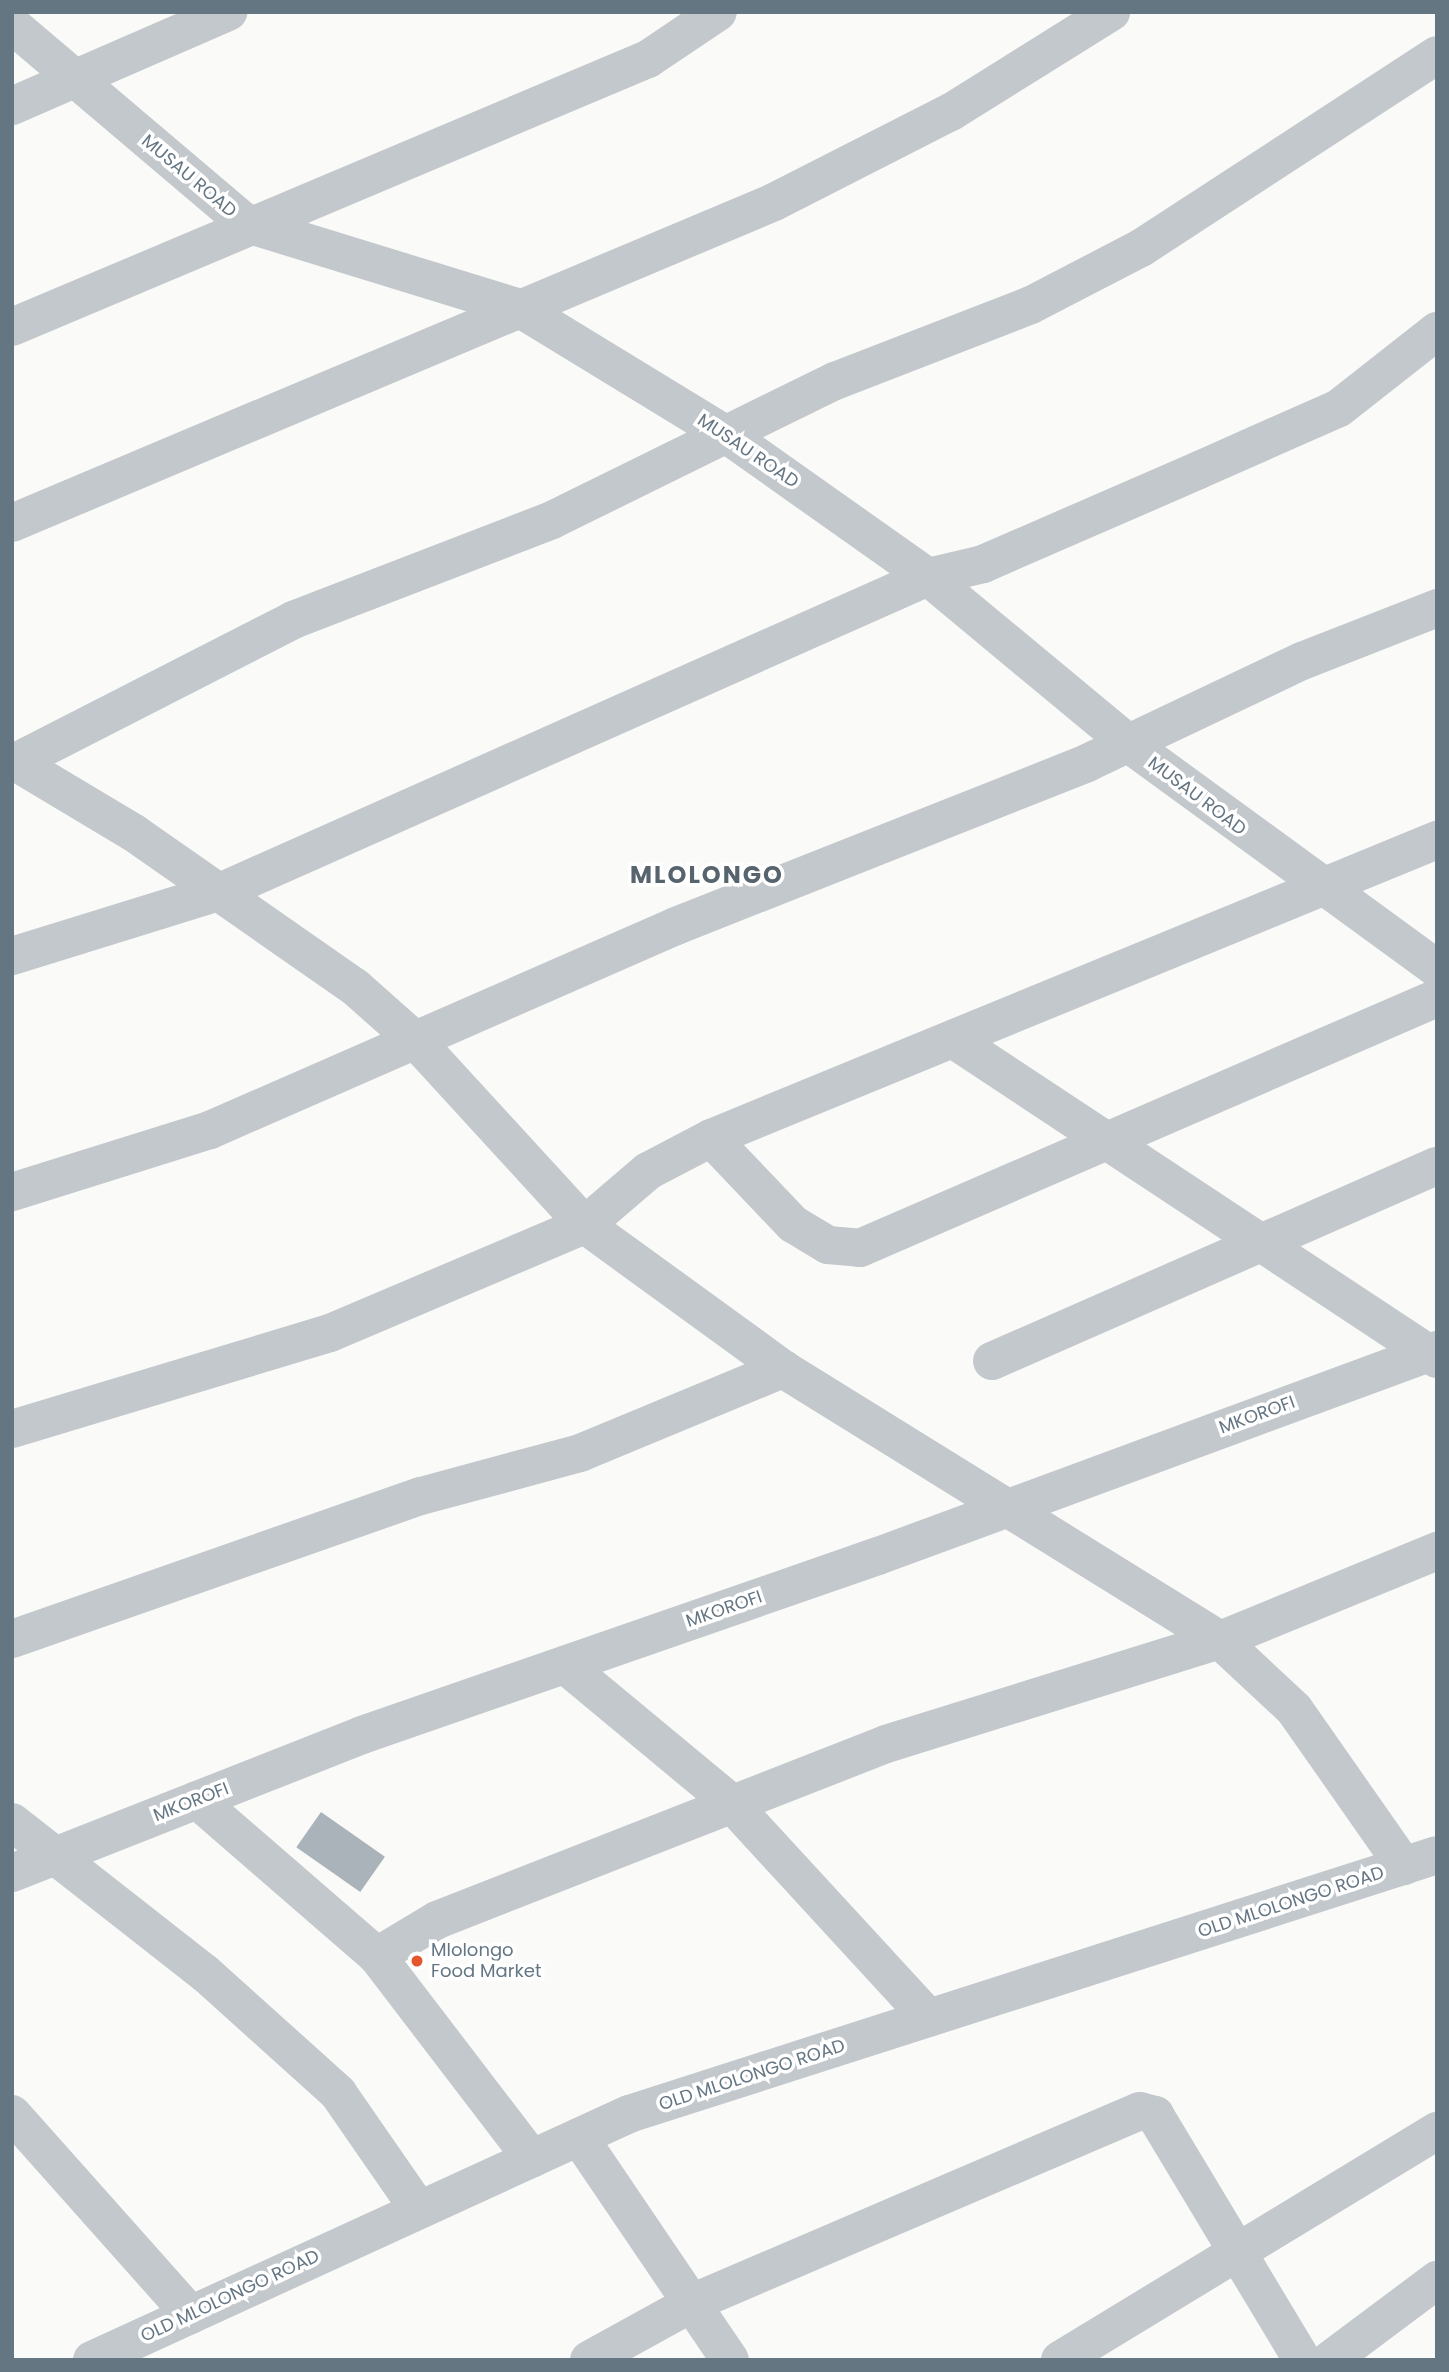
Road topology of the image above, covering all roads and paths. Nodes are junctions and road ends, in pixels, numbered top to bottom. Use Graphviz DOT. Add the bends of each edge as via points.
graph roads {
  1 [pos="228,12"];
  2 [pos="718,12"];
  3 [pos="1111,12"];
  4 [pos="12,26"];
  5 [pos="1437,55"];
  6 [pos="75,80"];
  7 [pos="12,106"];
  8 [pos="247,224"];
  9 [pos="517,307"];
  10 [pos="12,327"];
  11 [pos="1437,331"];
  12 [pos="730,437"];
  13 [pos="12,523"];
  14 [pos="928,577"];
  15 [pos="1437,608"];
  16 [pos="1129,744"];
  17 [pos="14,762"];
  18 [pos="1437,839"];
  19 [pos="222,891"];
  20 [pos="1322,891"];
  21 [pos="12,956"];
  22 [pos="1437,969"];
  23 [pos="1437,998"];
  24 [pos="954,1040"];
  25 [pos="418,1043"];
  26 [pos="711,1138"];
  27 [pos="1103,1143"];
  28 [pos="1437,1166"];
  29 [pos="12,1192"];
  30 [pos="585,1224"];
  31 [pos="1261,1247"];
  32 [pos="1434,1354"];
  33 [pos="992,1361"];
  34 [pos="783,1369"];
  35 [pos="12,1429"];
  36 [pos="1008,1506"];
  37 [pos="1437,1550"];
  38 [pos="12,1639"];
  39 [pos="1220,1640"];
  40 [pos="565,1665"];
  41 [pos="197,1800"];
  42 [pos="731,1803"];
  43 [pos="12,1822"];
  44 [pos="56,1855"];
  45 [pos="1420,1861"];
  46 [pos="12,1873"];
  47 [pos="377,1956"];
  48 [pos="929,2018"];
  49 [pos="12,2114"];
  50 [pos="1437,2131"];
  51 [pos="579,2137"];
  52 [pos="531,2159"];
  53 [pos="419,2210"];
  54 [pos="1240,2249"];
  55 [pos="1437,2280"];
  56 [pos="694,2302"];
  57 [pos="191,2315"];
  58 [pos="92,2360"];
  59 [pos="589,2360"];
  60 [pos="730,2360"];
  61 [pos="1060,2360"];
  62 [pos="1302,2360"];
  63 [pos="1330,2360"];
  1 -- 6 [label="street"];
  2 -- 8 [label="street" via="648,59"];
  3 -- 9 [label="street" via="951,112 774,202"];
  4 -- 6 [label="street, MUSAU ROAD"];
  5 -- 12 [label="street" via="1141,248 1031,305 835,381"];
  6 -- 7 [label="street"];
  6 -- 8 [label="street, MUSAU ROAD"];
  8 -- 9 [label="street, MUSAU ROAD"];
  8 -- 10 [label="street"];
  9 -- 12 [label="street, MUSAU ROAD"];
  9 -- 13 [label="street"];
  11 -- 14 [label="street" via="1339,408 983,564"];
  12 -- 14 [label="street, MUSAU ROAD"];
  12 -- 17 [label="street" via="552,520 293,620"];
  14 -- 16 [label="street, MUSAU ROAD"];
  14 -- 19 [label="street"];
  15 -- 16 [label="street" via="1303,661"];
  16 -- 20 [label="street, MUSAU ROAD"];
  16 -- 25 [label="street" via="676,926"];
  17 -- 19 [label="street"];
  18 -- 20 [label="street"];
  19 -- 21 [label="street"];
  19 -- 25 [label="street" via="355,987"];
  20 -- 22 [label="street, MUSAU ROAD"];
  20 -- 24 [label="street"];
  23 -- 27 [label="street"];
  24 -- 26 [label="street"];
  24 -- 27 [label="street"];
  25 -- 29 [label="street" via="210,1130"];
  25 -- 30 [label="street"];
  26 -- 27 [label="street" via="793,1224 828,1245 860,1248"];
  26 -- 30 [label="street" via="648,1171"];
  27 -- 31 [label="street"];
  28 -- 31 [label="street"];
  30 -- 34 [label="street"];
  30 -- 35 [label="street" via="330,1333"];
  31 -- 32 [label="street"];
  31 -- 33 [label="street"];
  32 -- 36 [label="street, MKOROFI"];
  34 -- 36 [label="street"];
  34 -- 38 [label="street" via="580,1453 421,1496"];
  36 -- 39 [label="street"];
  36 -- 40 [label="street, MKOROFI"];
  37 -- 39 [label="street"];
  39 -- 42 [label="street" via="886,1744"];
  39 -- 45 [label="street" via="1294,1709"];
  40 -- 41 [label="street, MKOROFI"];
  40 -- 42 [label="street"];
  41 -- 44 [label="street, MKOROFI"];
  41 -- 47 [label="street"];
  42 -- 47 [label="street" via="437,1920"];
  42 -- 48 [label="street"];
  43 -- 44 [label="street"];
  44 -- 46 [label="street, MKOROFI"];
  44 -- 53 [label="street" via="206,1974 338,2093"];
  45 -- 48 [label="street, OLD MLOLONGO ROAD"];
  47 -- 52 [label="street"];
  48 -- 51 [label="street, OLD MLOLONGO ROAD" via="629,2114"];
  49 -- 57 [label="street"];
  50 -- 54 [label="street"];
  51 -- 52 [label="street, OLD MLOLONGO ROAD"];
  51 -- 56 [label="street"];
  52 -- 53 [label="street, OLD MLOLONGO ROAD"];
  53 -- 57 [label="street, OLD MLOLONGO ROAD"];
  54 -- 56 [label="street" via="1155,2115 1140,2111"];
  54 -- 61 [label="street"];
  54 -- 62 [label="street"];
  55 -- 63 [label="street"];
  56 -- 59 [label="street"];
  56 -- 60 [label="street"];
  57 -- 58 [label="street, OLD MLOLONGO ROAD"];
}
